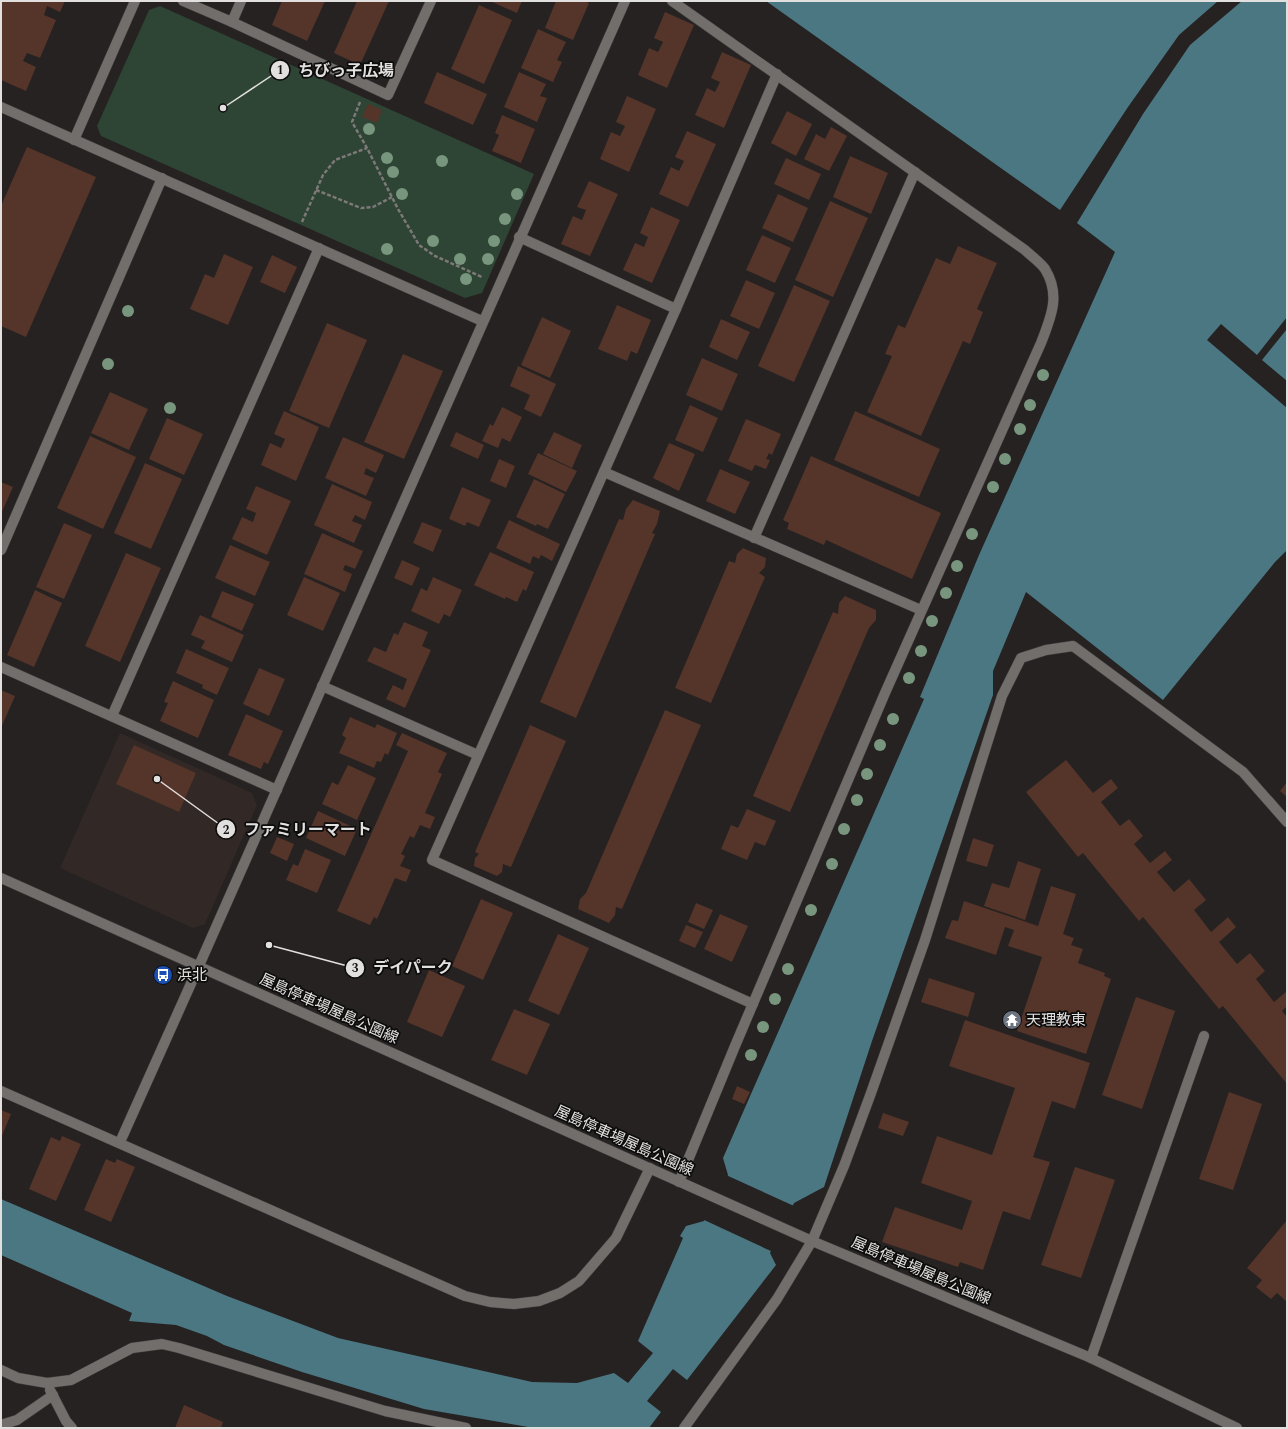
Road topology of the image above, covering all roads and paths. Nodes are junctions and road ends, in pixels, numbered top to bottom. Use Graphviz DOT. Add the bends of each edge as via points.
graph roads {
  1 [pos="135,1"];
  2 [pos="183,1"];
  3 [pos="241,1"];
  4 [pos="431,1"];
  5 [pos="625,1"];
  6 [pos="672,1"];
  7 [pos="232,22"];
  8 [pos="777,74"];
  9 [pos="367,85"];
  10 [pos="1,107"];
  11 [pos="74,140"];
  12 [pos="367,148"];
  13 [pos="915,172"];
  14 [pos="162,178"];
  15 [pos="316,190"];
  16 [pos="392,197"];
  17 [pos="301,223"];
  18 [pos="519,237"];
  19 [pos="320,248"];
  20 [pos="484,278"];
  21 [pos="676,309"];
  22 [pos="482,321"];
  23 [pos="604,472"];
  24 [pos="754,538"];
  25 [pos="2,545"];
  26 [pos="921,610"];
  27 [pos="1,667"];
  28 [pos="322,686"];
  29 [pos="112,716"];
  30 [pos="478,755"];
  31 [pos="277,790"];
  32 [pos="1287,822"];
  33 [pos="1,878"];
  34 [pos="199,967"];
  35 [pos="752,1004"];
  36 [pos="1204,1036"];
  37 [pos="1,1091"];
  38 [pos="120,1142"];
  39 [pos="650,1168"];
  40 [pos="679,1182"];
  41 [pos="812,1241"];
  42 [pos="1091,1358"];
  43 [pos="1,1370"];
  44 [pos="47,1383"];
  45 [pos="53,1395"];
  46 [pos="1,1425"];
  47 [pos="72,1428"];
  48 [pos="466,1428"];
  49 [pos="684,1428"];
  50 [pos="1237,1428"];
  1 -- 11 [label="street"];
  2 -- 7 [label="street"];
  3 -- 7 [label="street"];
  4 -- 9 [label="street" via="388,95"];
  5 -- 18 [label="street"];
  6 -- 8 [label="street"];
  7 -- 9 [label="street"];
  8 -- 13 [label="street"];
  8 -- 21 [label="street"];
  9 -- 12 [label="path" via="352,122"];
  10 -- 11 [label="street"];
  11 -- 14 [label="street"];
  12 -- 15 [label="path" via="335,160 323,175"];
  12 -- 16 [label="path"];
  13 -- 24 [label="street"];
  13 -- 26 [label="street" via="1030,255 1044,268 1051,282 1054,300 1052,317"];
  14 -- 19 [label="street"];
  14 -- 25 [label="street"];
  15 -- 16 [label="path" via="361,208 373,207"];
  15 -- 17 [label="path"];
  16 -- 20 [label="path" via="419,245 435,256"];
  18 -- 21 [label="street"];
  18 -- 22 [label="street"];
  19 -- 22 [label="street"];
  19 -- 29 [label="street"];
  21 -- 23 [label="street"];
  22 -- 28 [label="street"];
  23 -- 24 [label="street"];
  23 -- 30 [label="street"];
  24 -- 26 [label="street"];
  26 -- 35 [label="street"];
  27 -- 29 [label="street"];
  28 -- 30 [label="street"];
  28 -- 31 [label="street"];
  29 -- 31 [label="street"];
  30 -- 35 [label="street" via="432,860"];
  31 -- 34 [label="street"];
  32 -- 41 [label="street" via="1243,772 1073,646 1046,650 1021,658 1002,696 926,940 844,1166"];
  33 -- 34 [label="street, 屋島停車場屋島公園線"];
  34 -- 38 [label="street"];
  34 -- 39 [label="street, 屋島停車場屋島公園線"];
  35 -- 40 [label="street"];
  36 -- 42 [label="street"];
  37 -- 38 [label="street"];
  38 -- 39 [label="street" via="465,1296 508,1303 539,1301 560,1293 579,1281 616,1238"];
  39 -- 40 [label="street, 屋島停車場屋島公園線"];
  40 -- 41 [label="street, 屋島停車場屋島公園線"];
  41 -- 42 [label="street, 屋島停車場屋島公園線"];
  41 -- 49 [label="street" via="777,1299"];
  42 -- 50 [label="street, 屋島停車場屋島公園線"];
  43 -- 44 [label="street" via="18,1378"];
  44 -- 45 [label="street"];
  44 -- 48 [label="street" via="71,1380 132,1348 162,1344 385,1411"];
  45 -- 46 [label="street" via="17,1420"];
  45 -- 47 [label="street"];
}
